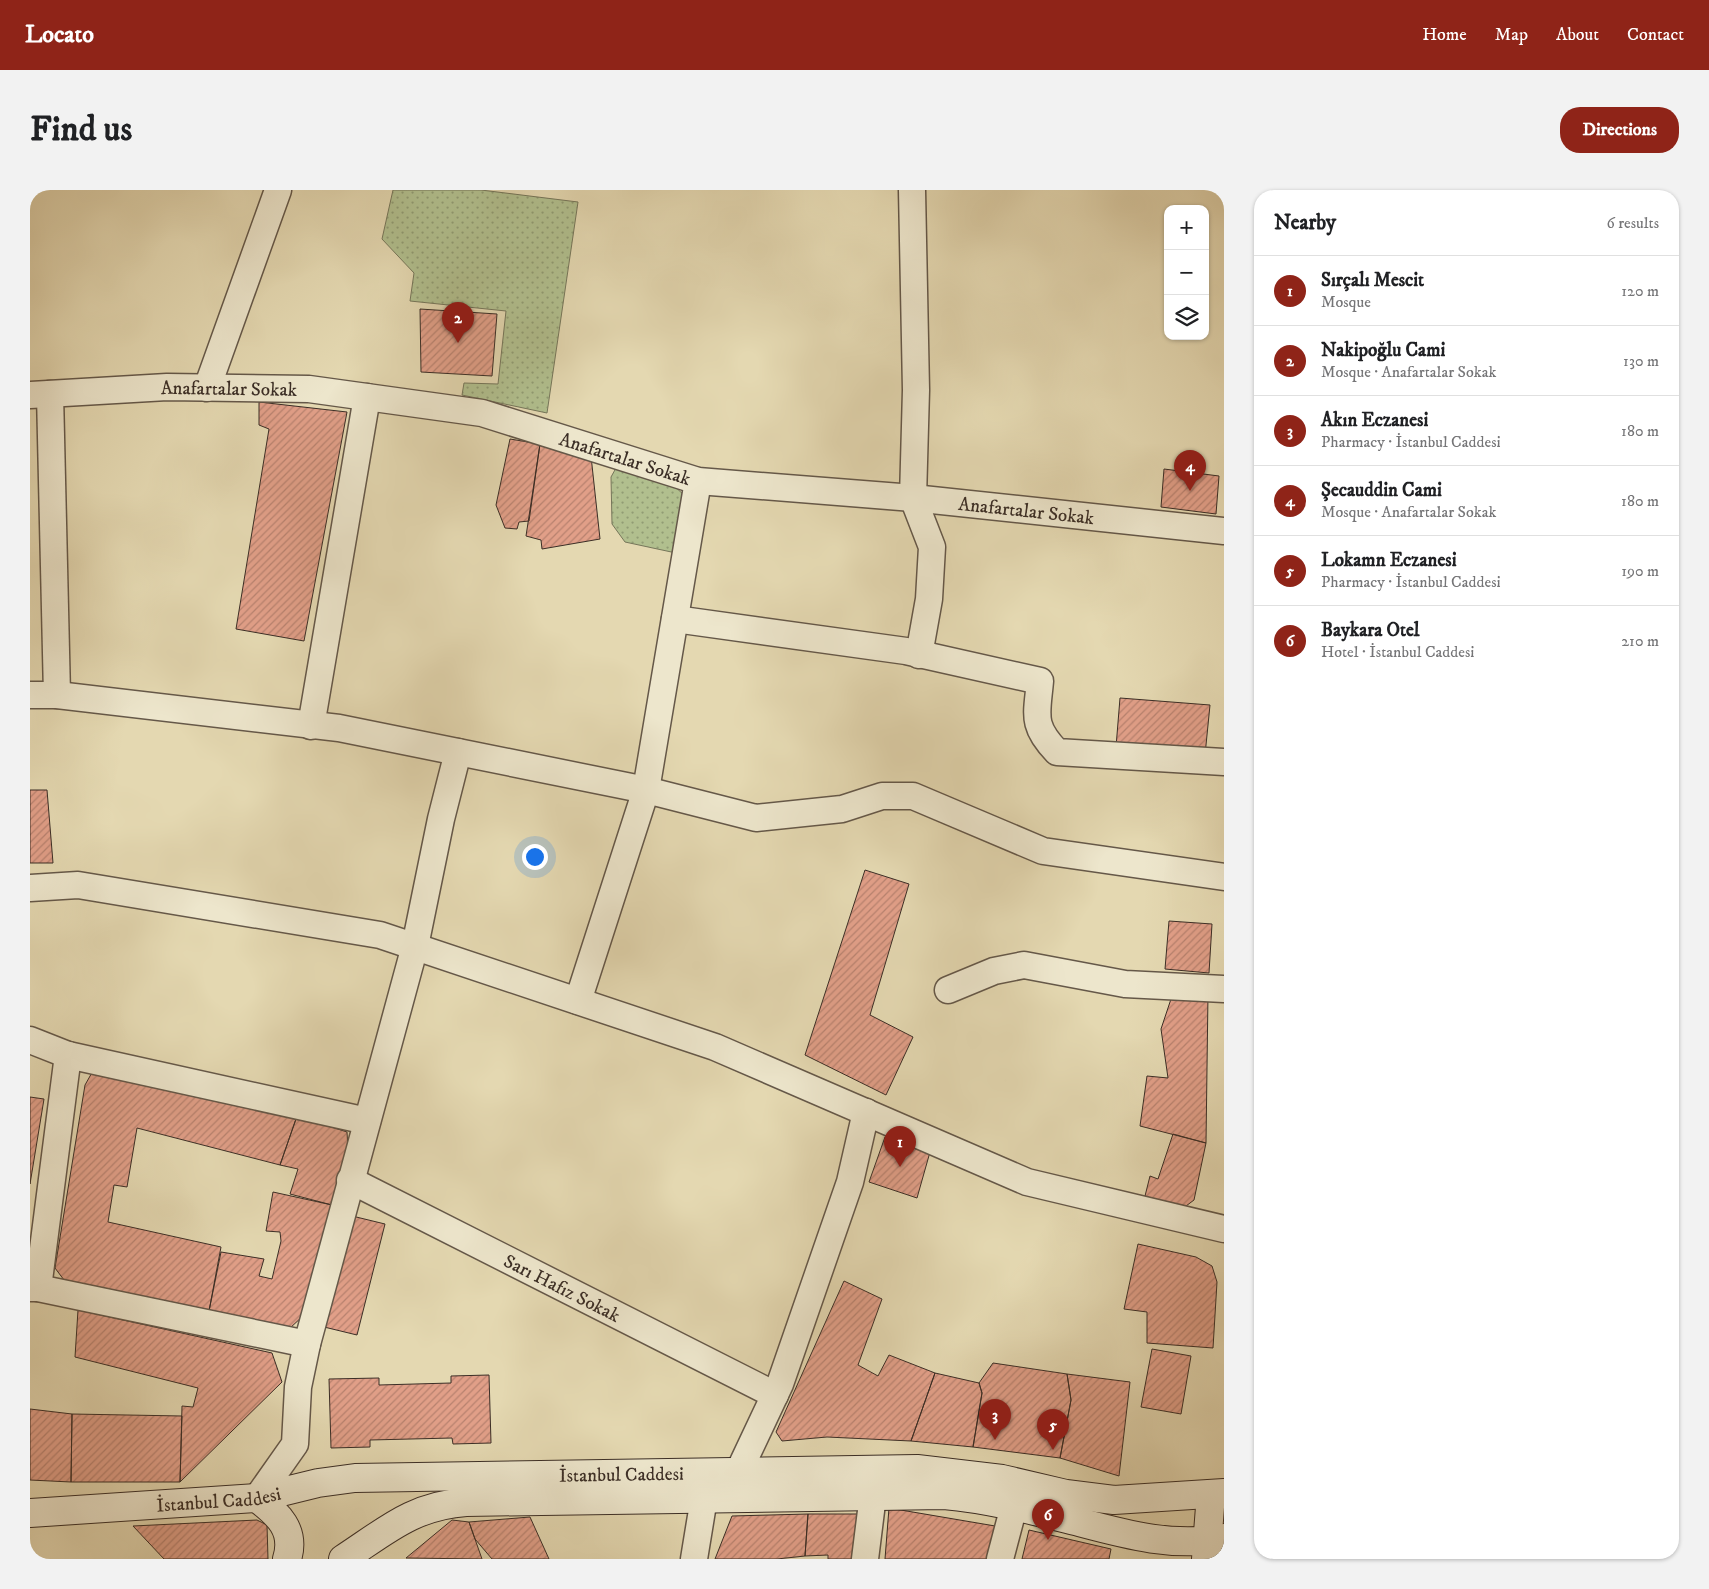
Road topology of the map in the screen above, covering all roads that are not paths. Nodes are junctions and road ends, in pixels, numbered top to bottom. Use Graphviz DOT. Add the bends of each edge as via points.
graph roads {
  1 [pos="278,190"];
  2 [pos="912,190"];
  3 [pos="207,388"];
  4 [pos="40,395"];
  5 [pos="367,397"];
  6 [pos="698,480"];
  7 [pos="912,498"];
  8 [pos="1224,531"];
  9 [pos="675,619"];
  10 [pos="920,655"];
  11 [pos="30,695"];
  12 [pos="57,695"];
  13 [pos="311,726"];
  14 [pos="458,752"];
  15 [pos="1224,762"];
  16 [pos="646,790"];
  17 [pos="1224,877"];
  18 [pos="30,888"];
  19 [pos="415,946"];
  20 [pos="1224,989"];
  21 [pos="948,990"];
  22 [pos="578,1001"];
  23 [pos="30,1040"];
  24 [pos="68,1055"];
  25 [pos="866,1112"];
  26 [pos="366,1121"];
  27 [pos="350,1180"];
  28 [pos="1224,1229"];
  29 [pos="34,1288"];
  30 [pos="306,1344"];
  31 [pos="775,1395"];
  32 [pos="739,1471"];
  33 [pos="1220,1489"];
  34 [pos="873,1495"];
  35 [pos="257,1498"];
  36 [pos="704,1498"];
  37 [pos="1014,1506"];
  38 [pos="30,1513"];
  39 [pos="1214,1549"];
  40 [pos="287,1559"];
  41 [pos="342,1559"];
  42 [pos="694,1559"];
  43 [pos="865,1559"];
  44 [pos="1000,1559"];
  1 -- 3 [label="street"];
  2 -- 7 [label="street" via="916,390"];
  3 -- 4 [label="street, Anafartalar Sokak" via="167,387"];
  3 -- 5 [label="street, Anafartalar Sokak" via="309,389"];
  4 -- 12 [label="street"];
  5 -- 6 [label="street, Anafartalar Sokak" via="482,413"];
  5 -- 13 [label="street"];
  6 -- 7 [label="street, Anafartalar Sokak"];
  6 -- 9 [label="street"];
  7 -- 8 [label="street, Anafartalar Sokak"];
  7 -- 10 [label="street" via="932,547 929,598"];
  9 -- 10 [label="street"];
  9 -- 16 [label="street"];
  10 -- 15 [label="street" via="1040,681 1036,722 1056,752"];
  11 -- 12 [label="street"];
  12 -- 13 [label="street"];
  13 -- 14 [label="street" via="339,728"];
  14 -- 16 [label="street"];
  14 -- 19 [label="street"];
  16 -- 17 [label="street" via="756,818 842,809 882,796 912,796 1043,851"];
  16 -- 22 [label="street"];
  18 -- 19 [label="street" via="78,885 380,935"];
  19 -- 22 [label="street"];
  19 -- 26 [label="street"];
  20 -- 21 [label="street" via="1125,984 1024,965 994,971"];
  22 -- 25 [label="street" via="716,1047"];
  23 -- 24 [label="street"];
  24 -- 26 [label="street"];
  24 -- 29 [label="street"];
  25 -- 28 [label="street" via="1027,1182"];
  25 -- 31 [label="street" via="850,1182"];
  26 -- 27 [label="street"];
  27 -- 30 [label="street"];
  27 -- 31 [label="street, Sarı Hafız Sokak"];
  29 -- 30 [label="street"];
  30 -- 35 [label="street" via="298,1387 295,1444"];
  31 -- 32 [label="street"];
  32 -- 33 [label="main road, İstanbul Caddesi" via="917,1469 1002,1479 1066,1494 1114,1500 1154,1499"];
  32 -- 35 [label="main road, İstanbul Caddesi" via="355,1478"];
  33 -- 39 [label="main road"];
  34 -- 36 [label="main road, İstanbul Caddesi"];
  34 -- 37 [label="main road, İstanbul Caddesi" via="944,1495"];
  34 -- 43 [label="street"];
  35 -- 38 [label="main road, İstanbul Caddesi"];
  35 -- 40 [label="main road" via="278,1513 288,1532"];
  36 -- 41 [label="main road, İstanbul Caddesi" via="443,1503 404,1518"];
  36 -- 42 [label="street"];
  37 -- 39 [label="main road, İstanbul Caddesi" via="1145,1538"];
  37 -- 44 [label="street"];
}
